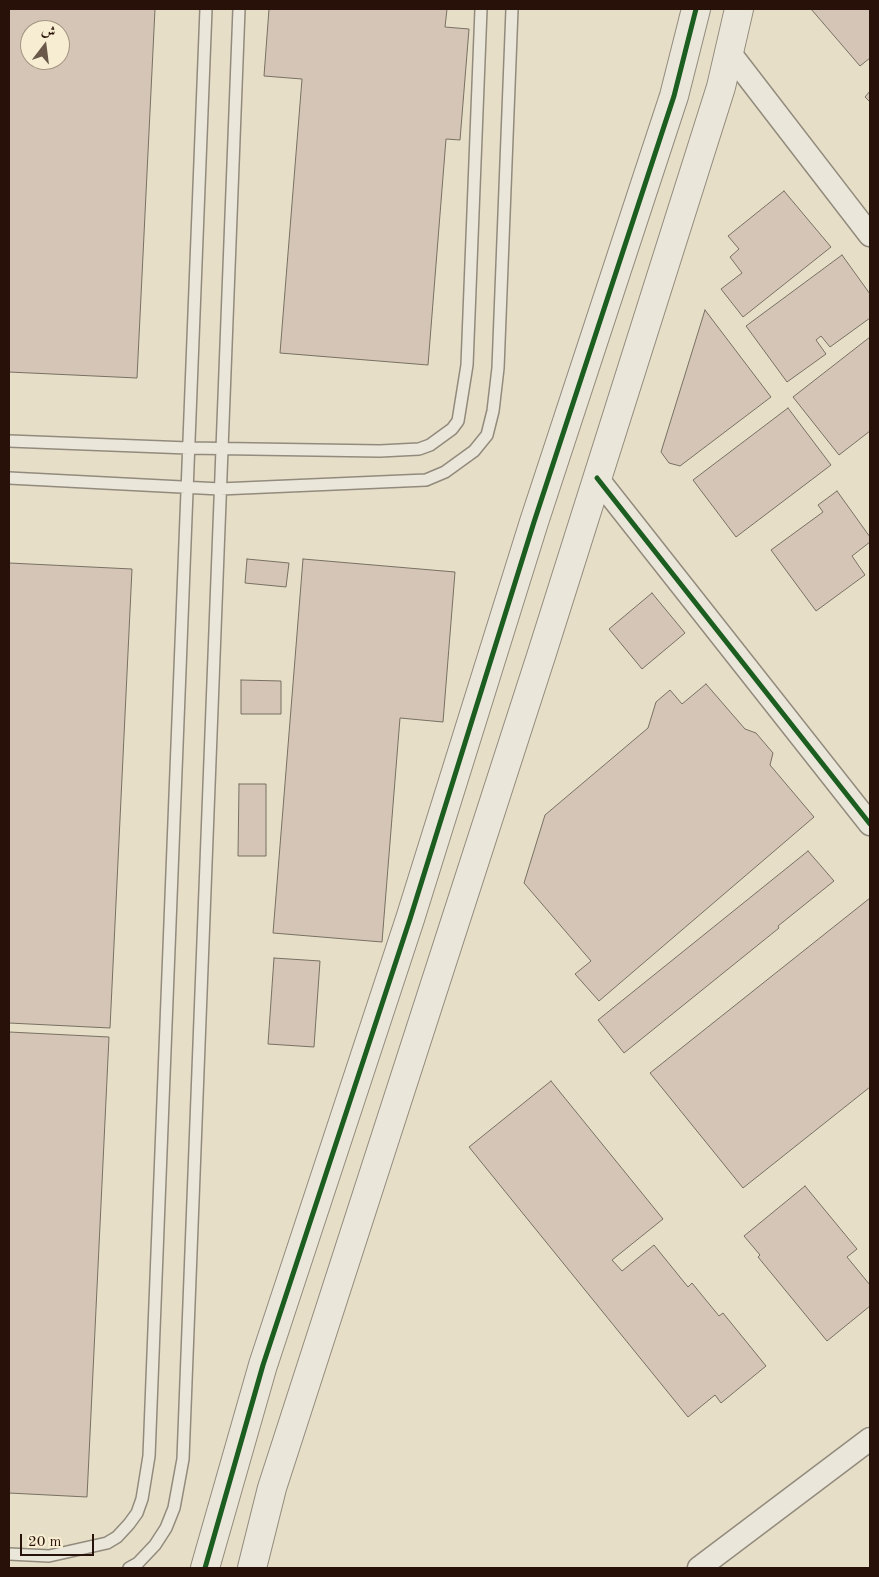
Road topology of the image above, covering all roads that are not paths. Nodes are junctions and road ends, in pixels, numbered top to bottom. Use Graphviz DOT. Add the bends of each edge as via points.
graph roads {
  1 [pos="206,9"];
  2 [pos="239,9"];
  3 [pos="481,9"];
  4 [pos="512,9"];
  5 [pos="696,9"];
  6 [pos="739,9"];
  7 [pos="729,52"];
  8 [pos="870,235"];
  9 [pos="9,441"];
  10 [pos="188,448"];
  11 [pos="221,448"];
  12 [pos="9,478"];
  13 [pos="597,478"];
  14 [pos="187,487"];
  15 [pos="220,489"];
  16 [pos="870,824"];
  17 [pos="870,1439"];
  18 [pos="9,1554"];
  19 [pos="129,1568"];
  20 [pos="205,1568"];
  21 [pos="252,1568"];
  22 [pos="699,1568"];
  1 -- 10 [label="lane"];
  2 -- 11 [label="lane"];
  3 -- 11 [label="lane" via="467,365 458,421 430,445 419,449"];
  4 -- 15 [label="lane" via="498,368 487,435 474,451 453,467 426,480"];
  5 -- 20 [label="street" via="674,96 263,1365"];
  6 -- 7 [label="street"];
  7 -- 8 [label="street"];
  7 -- 13 [label="street" via="722,87"];
  9 -- 10 [label="lane"];
  10 -- 11 [label="lane"];
  10 -- 14 [label="lane"];
  11 -- 15 [label="lane"];
  12 -- 14 [label="lane"];
  13 -- 16 [label="street"];
  13 -- 21 [label="street" via="272,1488"];
  14 -- 15 [label="lane"];
  14 -- 18 [label="lane" via="150,1436 142,1499 129,1524 107,1543 49,1556"];
  15 -- 19 [label="lane" via="182,1459 174,1508 166,1528 155,1545"];
  17 -- 22 [label="street"];
}
